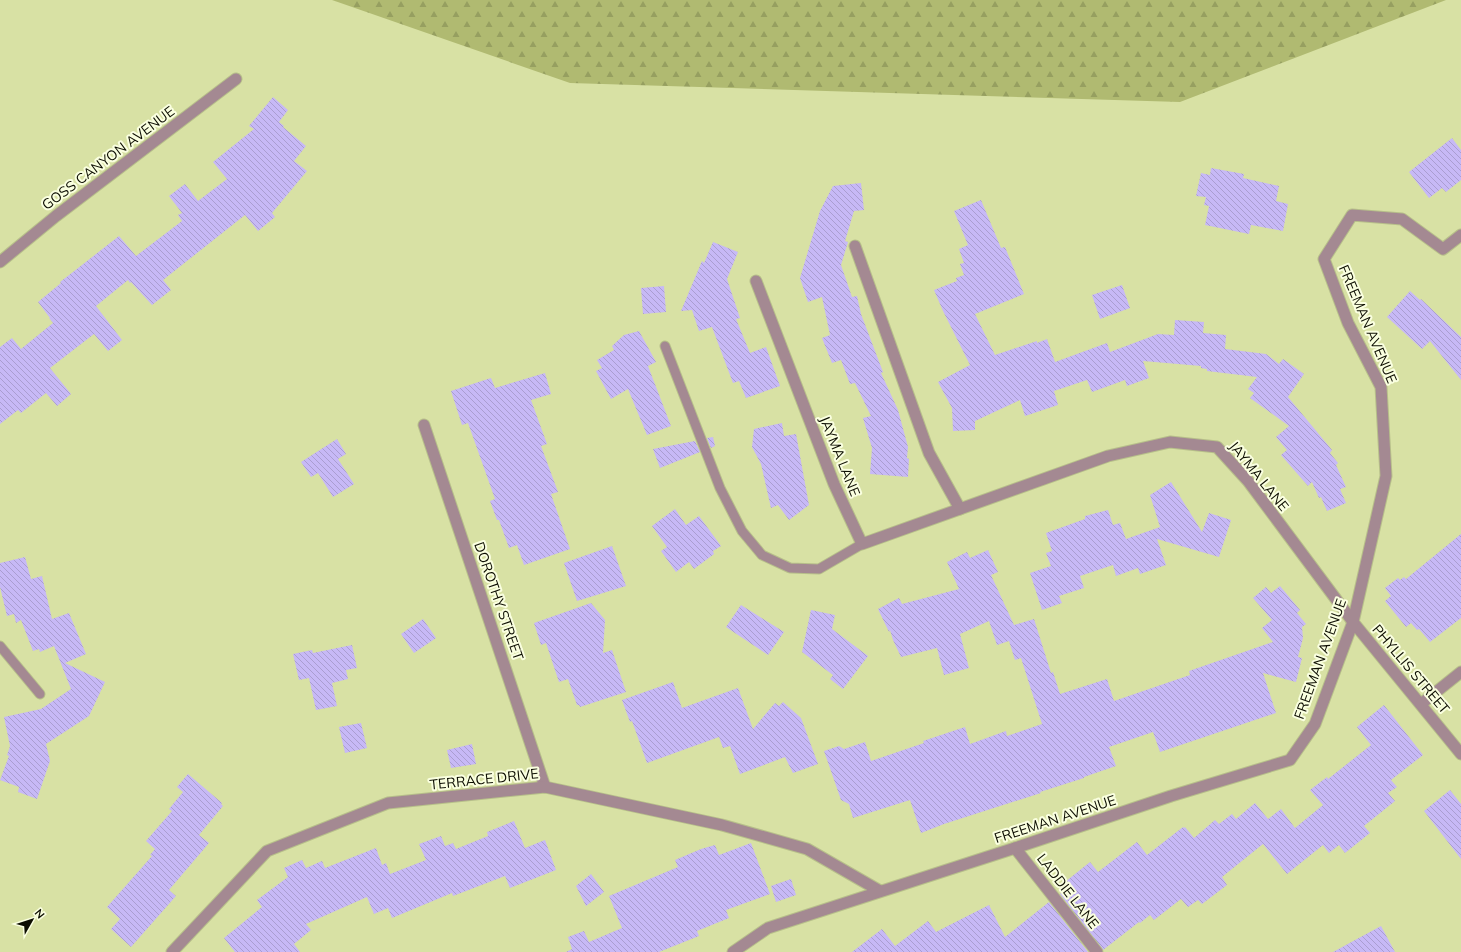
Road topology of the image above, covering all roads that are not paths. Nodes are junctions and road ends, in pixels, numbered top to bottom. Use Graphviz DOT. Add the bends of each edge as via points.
graph roads {
  1 [pos="236,79"];
  2 [pos="1461,235"];
  3 [pos="855,246"];
  4 [pos="0,262"];
  5 [pos="756,281"];
  6 [pos="665,346"];
  7 [pos="424,425"];
  8 [pos="960,509"];
  9 [pos="862,544"];
  10 [pos="1353,622"];
  11 [pos="0,646"];
  12 [pos="1461,672"];
  13 [pos="40,694"];
  14 [pos="1421,704"];
  15 [pos="1461,754"];
  16 [pos="545,787"];
  17 [pos="1015,848"];
  18 [pos="880,891"];
  19 [pos="172,952"];
  20 [pos="732,952"];
  21 [pos="1097,952"];
  1 -- 4 [label="street, GOSS CANYON AVENUE" via="56,216"];
  2 -- 10 [label="street, FREEMAN AVENUE" via="1443,249 1402,219 1352,215 1324,259 1348,323 1381,386 1386,476"];
  3 -- 8 [label="street" via="929,454"];
  5 -- 9 [label="street, JAYMA LANE" via="834,484"];
  6 -- 9 [label="lane" via="720,488 742,530 762,555 790,568 819,569"];
  7 -- 16 [label="street, DOROTHY STREET"];
  8 -- 9 [label="street, JAYMA LANE"];
  8 -- 10 [label="street, JAYMA LANE" via="1108,456 1170,442 1217,447 1248,482"];
  10 -- 14 [label="street, PHYLLIS STREET"];
  10 -- 17 [label="street, FREEMAN AVENUE" via="1315,724 1290,760"];
  11 -- 13 [label="lane"];
  12 -- 14 [label="street"];
  14 -- 15 [label="street, PHYLLIS STREET"];
  16 -- 18 [label="street, TERRACE DRIVE" via="722,825 807,849"];
  16 -- 19 [label="street, TERRACE DRIVE" via="388,803 268,851"];
  17 -- 18 [label="street, FREEMAN AVENUE"];
  17 -- 21 [label="street, LADDIE LANE"];
  18 -- 20 [label="street, FREEMAN AVENUE" via="768,928"];
}
